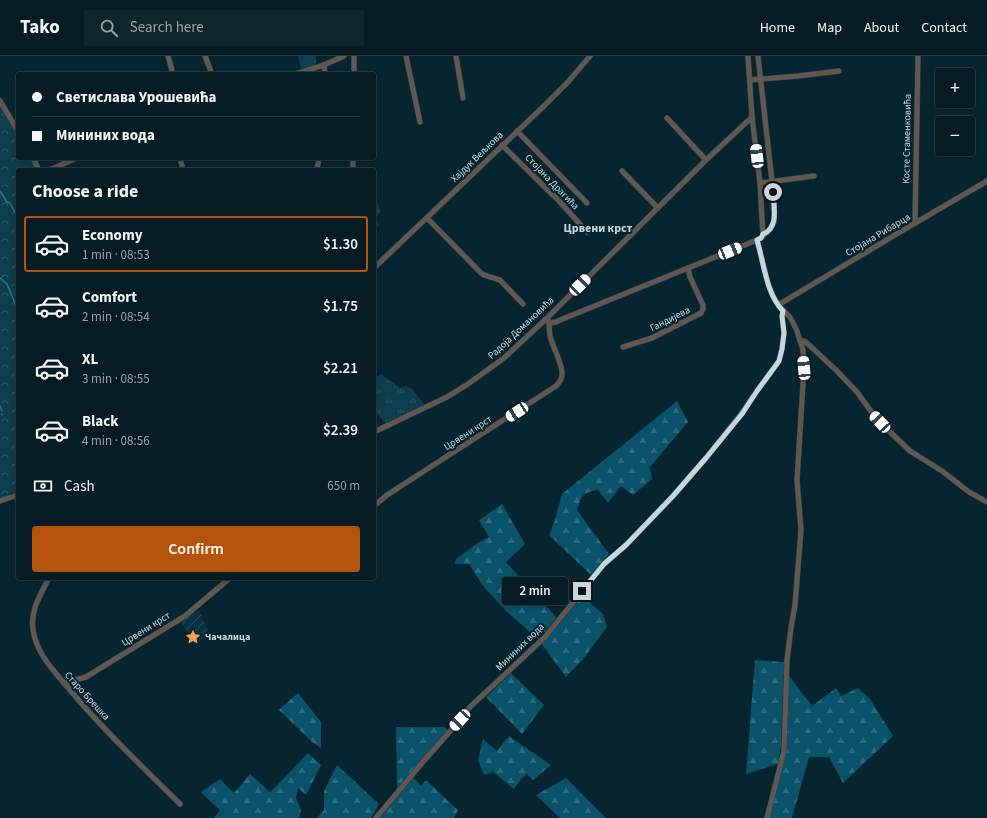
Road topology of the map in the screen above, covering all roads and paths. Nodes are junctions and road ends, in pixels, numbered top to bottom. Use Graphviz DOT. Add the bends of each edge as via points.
graph roads {
  1 [pos="168,56"];
  2 [pos="206,56"];
  3 [pos="344,56"];
  4 [pos="354,56"];
  5 [pos="406,56"];
  6 [pos="456,56"];
  7 [pos="748,56"];
  8 [pos="758,56"];
  9 [pos="918,56"];
  10 [pos="588,57"];
  11 [pos="324,65"];
  12 [pos="839,71"];
  13 [pos="172,72"];
  14 [pos="211,72"];
  15 [pos="301,72"];
  16 [pos="325,72"];
  17 [pos="354,72"];
  18 [pos="750,80"];
  19 [pos="760,80"];
  20 [pos="463,98"];
  21 [pos="0,101"];
  22 [pos="752,117"];
  23 [pos="667,118"];
  24 [pos="420,122"];
  25 [pos="16,128"];
  26 [pos="517,131"];
  27 [pos="502,145"];
  28 [pos="72,160"];
  29 [pos="706,160"];
  30 [pos="54,168"];
  31 [pos="622,170"];
  32 [pos="814,176"];
  33 [pos="772,181"];
  34 [pos="987,181"];
  35 [pos="760,183"];
  36 [pos="587,203"];
  37 [pos="658,208"];
  38 [pos="427,218"];
  39 [pos="915,223"];
  40 [pos="587,232"];
  41 [pos="763,234"];
  42 [pos="757,240"];
  43 [pos="376,266"];
  44 [pos="688,268"];
  45 [pos="523,304"];
  46 [pos="778,306"];
  47 [pos="783,311"];
  48 [pos="547,318"];
  49 [pos="549,323"];
  50 [pos="800,341"];
  51 [pos="623,347"];
  52 [pos="376,431"];
  53 [pos="16,496"];
  54 [pos="0,501"];
  55 [pos="987,502"];
  56 [pos="376,504"];
  57 [pos="48,580"];
  58 [pos="228,580"];
  59 [pos="64,683"];
  60 [pos="180,804"];
  61 [pos="376,818"];
  62 [pos="767,818"];
  1 -- 13 [label="street"];
  2 -- 14 [label="street"];
  3 -- 11 [label="street"];
  4 -- 17 [label="street"];
  5 -- 24 [label="street"];
  6 -- 20 [label="street"];
  7 -- 18 [label="street"];
  8 -- 19 [label="street"];
  9 -- 39 [label="street, Косте Стаменковића"];
  10 -- 26 [label="street, Хајдук Вељкова" via="568,82"];
  11 -- 15 [label="street"];
  11 -- 16 [label="street"];
  12 -- 19 [label="street"];
  18 -- 19 [label="street"];
  18 -- 22 [label="street"];
  19 -- 33 [label="street"];
  21 -- 25 [label="street"];
  22 -- 29 [label="street, Радоја Домановића"];
  22 -- 35 [label="street"];
  23 -- 29 [label="street"];
  26 -- 27 [label="street, Хајдук Вељкова"];
  26 -- 36 [label="street"];
  27 -- 38 [label="street, Хајдук Вељкова"];
  27 -- 40 [label="street, Стојана Драгића"];
  28 -- 30 [label="street"];
  29 -- 37 [label="street, Радоја Домановића"];
  31 -- 37 [label="street"];
  32 -- 33 [label="street"];
  33 -- 35 [label="street"];
  33 -- 41 [label="street" via="774,222"];
  34 -- 39 [label="street, Стојана Рибарца"];
  35 -- 41 [label="street"];
  37 -- 48 [label="street, Радоја Домановића"];
  38 -- 43 [label="street, Хајдук Вељкова"];
  38 -- 45 [label="street" via="481,273 500,280"];
  39 -- 46 [label="street, Стојана Рибарца"];
  41 -- 42 [label="street"];
  42 -- 44 [label="street"];
  42 -- 46 [label="street" via="768,283"];
  44 -- 49 [label="street"];
  44 -- 51 [label="street, Гандијева" via="703,304 701,313 652,338"];
  46 -- 47 [label="street"];
  47 -- 50 [label="street" via="790,317"];
  47 -- 61 [label="street, Мининих вода" via="784,333 779,361 742,414 673,496 604,564 545,637 470,707"];
  48 -- 49 [label="street, Црвени крст"];
  48 -- 52 [label="street, Радоја Домановића" via="504,358 468,384 447,397"];
  49 -- 56 [label="street, Црвени крст" via="550,336 562,372 561,380 556,386"];
  50 -- 55 [label="street" via="808,344 836,370 873,414 910,451"];
  50 -- 62 [label="street" via="804,368 797,480 801,530 795,605 787,660 784,751"];
  53 -- 54 [label="street"];
  57 -- 59 [label="street, Старо Брешка" via="33,613 32,629 46,660"];
  58 -- 59 [label="street, Црвени крст" via="185,616 86,677"];
  59 -- 60 [label="street, Старо Брешка" via="102,726"];
}
